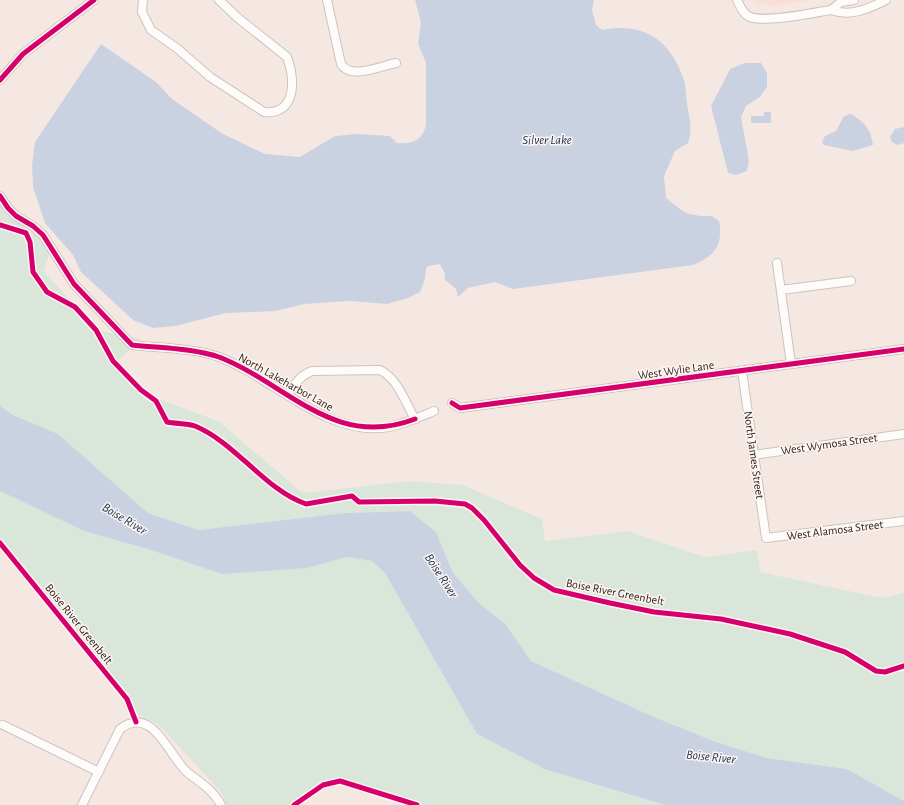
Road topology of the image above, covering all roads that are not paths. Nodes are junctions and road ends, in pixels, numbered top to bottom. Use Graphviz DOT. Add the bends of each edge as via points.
graph roads {
  1 [pos="94,0"];
  2 [pos="143,0"];
  3 [pos="219,0"];
  4 [pos="327,0"];
  5 [pos="737,0"];
  6 [pos="854,0"];
  7 [pos="886,0"];
  8 [pos="831,10"];
  9 [pos="396,63"];
  10 [pos="0,80"];
  11 [pos="0,196"];
  12 [pos="777,263"];
  13 [pos="851,281"];
  14 [pos="780,290"];
  15 [pos="904,349"];
  16 [pos="791,364"];
  17 [pos="742,371"];
  18 [pos="288,395"];
  19 [pos="452,403"];
  20 [pos="434,411"];
  21 [pos="415,419"];
  22 [pos="904,434"];
  23 [pos="753,455"];
  24 [pos="904,521"];
  25 [pos="766,538"];
  26 [pos="3,725"];
  27 [pos="99,772"];
  28 [pos="82,805"];
  29 [pos="220,805"];
  1 -- 10 [label="street" via="23,54"];
  2 -- 3 [label="street" via="142,12 151,30 210,77 264,112 274,113 285,107 292,90 287,57"];
  4 -- 9 [label="street" via="344,68 354,72"];
  5 -- 8 [label="street" via="749,16 761,19"];
  6 -- 8 [label="street" via="840,2"];
  7 -- 8 [label="street" via="864,10 842,14"];
  11 -- 18 [label="street, North Lakeharbor Lane" via="16,216 43,235 74,284 132,345 218,357"];
  12 -- 14 [label="street"];
  13 -- 14 [label="street"];
  14 -- 16 [label="street"];
  15 -- 16 [label="street, West Wylie Lane"];
  16 -- 17 [label="street, West Wylie Lane"];
  17 -- 19 [label="street, West Wylie Lane" via="460,408"];
  17 -- 23 [label="street, North James Street"];
  18 -- 21 [label="street, North Lakeharbor Lane" via="329,418 355,426 382,428"];
  18 -- 21 [label="street" via="303,374 312,371 380,370 394,380"];
  20 -- 21 [label="street, North Lakeharbor Lane"];
  22 -- 23 [label="street, West Wymosa Street"];
  23 -- 25 [label="street, North James Street"];
  24 -- 25 [label="street, West Alamosa Street"];
  26 -- 27 [label="street"];
  27 -- 28 [label="street"];
  27 -- 29 [label="street" via="120,729 136,722 158,733 179,762 208,788"];
}
